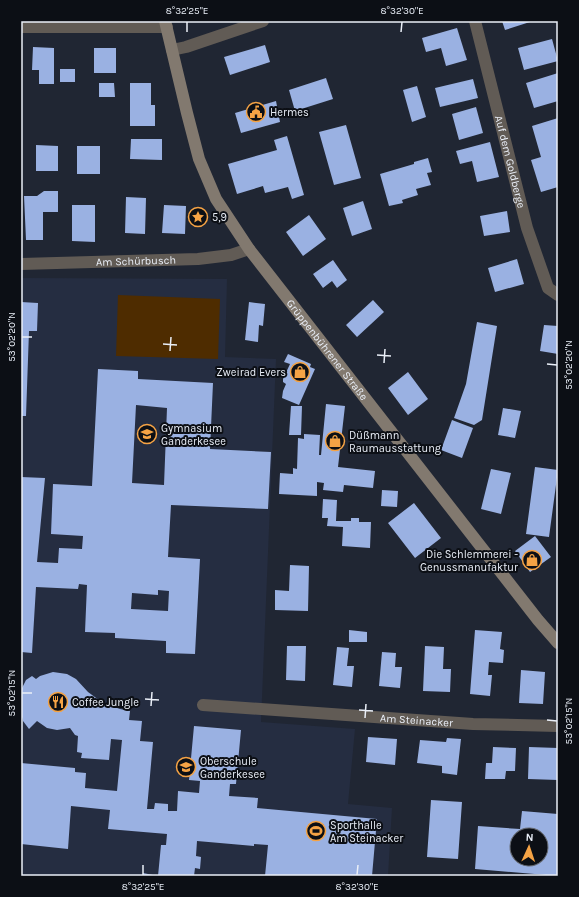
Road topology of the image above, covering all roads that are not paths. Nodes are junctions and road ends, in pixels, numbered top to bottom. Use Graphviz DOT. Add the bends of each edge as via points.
graph roads {
  1 [pos="263,21"];
  2 [pos="475,21"];
  3 [pos="166,24"];
  4 [pos="21,27"];
  5 [pos="172,50"];
  6 [pos="249,249"];
  7 [pos="21,264"];
  8 [pos="558,295"];
  9 [pos="558,643"];
  10 [pos="204,705"];
  11 [pos="558,726"];
  1 -- 5 [label="street"];
  2 -- 8 [label="street, Auf dem Goldberge" via="527,228 548,288"];
  3 -- 4 [label="street"];
  3 -- 5 [label="street, Grüppenbührener Straße"];
  5 -- 6 [label="street, Grüppenbührener Straße" via="199,159 216,199"];
  6 -- 7 [label="street, Am Schürbusch" via="198,259"];
  6 -- 9 [label="street, Grüppenbührener Straße"];
  10 -- 11 [label="street, Am Steinacker" via="474,724"];
}
